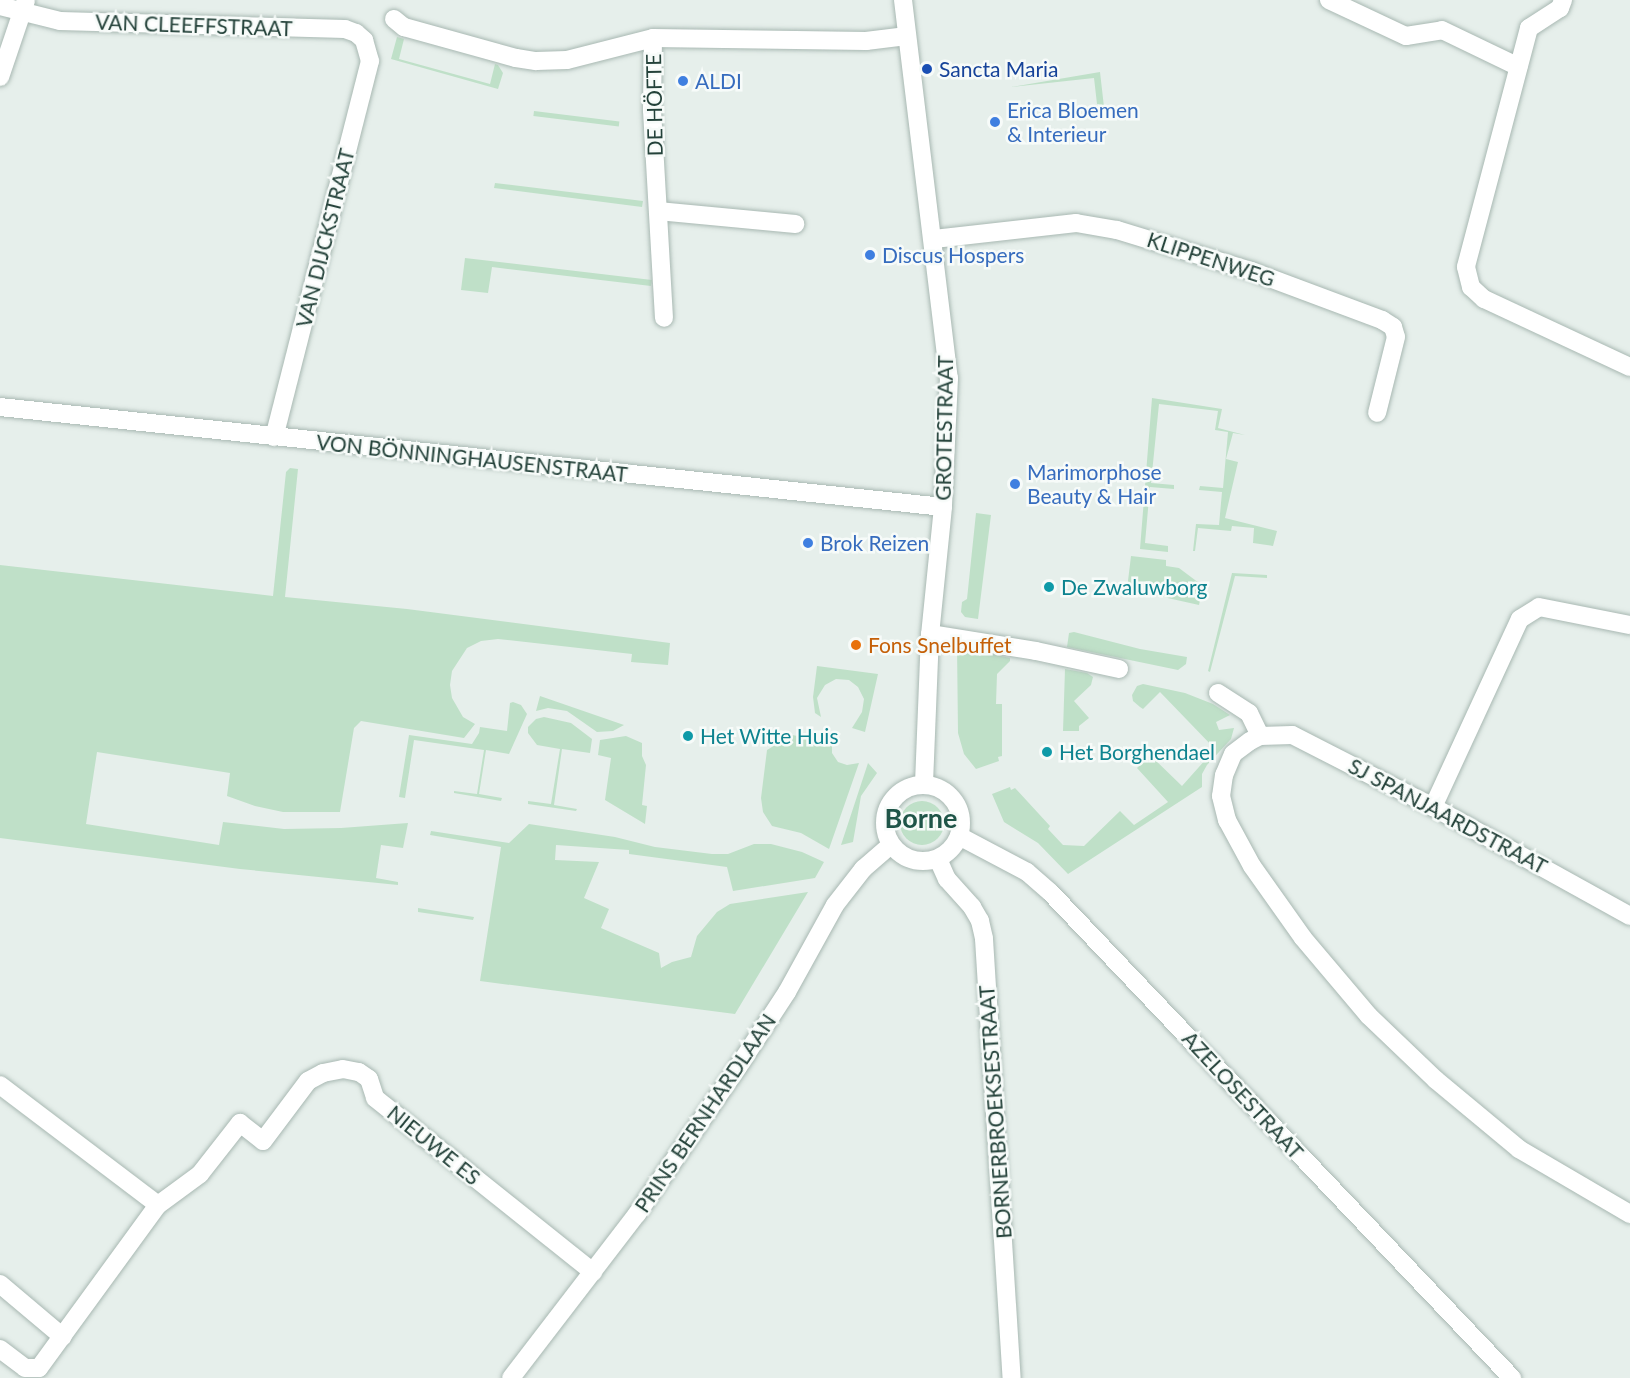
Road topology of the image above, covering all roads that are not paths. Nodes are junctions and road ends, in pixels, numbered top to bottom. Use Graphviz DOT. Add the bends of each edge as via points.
graph roads {
  1 [pos="903,0"];
  2 [pos="1329,0"];
  3 [pos="1563,0"];
  4 [pos="0,6"];
  5 [pos="24,6"];
  6 [pos="394,19"];
  7 [pos="907,36"];
  8 [pos="653,38"];
  9 [pos="364,40"];
  10 [pos="1519,67"];
  11 [pos="0,77"];
  12 [pos="658,211"];
  13 [pos="795,225"];
  14 [pos="934,239"];
  15 [pos="664,318"];
  16 [pos="1630,367"];
  17 [pos="0,407"];
  18 [pos="1377,413"];
  19 [pos="274,437"];
  20 [pos="943,507"];
  21 [pos="1630,625"];
  22 [pos="930,634"];
  23 [pos="1119,669"];
  24 [pos="1218,693"];
  25 [pos="1260,736"];
  26 [pos="924,785"];
  27 [pos="1433,807"];
  28 [pos="959,836"];
  29 [pos="891,845"];
  30 [pos="938,859"];
  31 [pos="1630,916"];
  32 [pos="0,1085"];
  33 [pos="158,1205"];
  34 [pos="1630,1214"];
  35 [pos="593,1272"];
  36 [pos="0,1284"];
  37 [pos="63,1337"];
  38 [pos="0,1349"];
  39 [pos="1512,1377"];
  40 [pos="511,1378"];
  41 [pos="1012,1378"];
  1 -- 7 [label="street, GROTESTRAAT"];
  2 -- 10 [label="street" via="1406,36 1442,30"];
  3 -- 10 [label="street" via="1560,8 1529,28"];
  4 -- 5 [label="street, VAN CLEEFFSTRAAT"];
  5 -- 9 [label="street, VAN CLEEFFSTRAAT" via="60,21 345,29"];
  5 -- 11 [label="street"];
  6 -- 8 [label="street" via="404,27 536,61 567,60"];
  7 -- 8 [label="street, DE HÖFTE" via="866,41"];
  7 -- 14 [label="street, GROTESTRAAT"];
  8 -- 12 [label="street, DE HÖFTE" via="652,110"];
  9 -- 19 [label="street, VAN DIJCKSTRAAT" via="370,61"];
  10 -- 16 [label="street" via="1466,267 1471,287 1484,299"];
  12 -- 13 [label="street"];
  12 -- 15 [label="street, DE HÖFTE"];
  14 -- 18 [label="street, KLIPPENWEG" via="1076,223 1117,230 1251,271 1382,320 1393,327 1396,337"];
  14 -- 20 [label="street, GROTESTRAAT" via="949,378"];
  17 -- 19 [label="street, VON BÖNNINGHAUSENSTRAAT"];
  19 -- 20 [label="street, VON BÖNNINGHAUSENSTRAAT"];
  20 -- 22 [label="street, GROTESTRAAT"];
  21 -- 27 [label="street" via="1539,607 1520,619"];
  22 -- 23 [label="street"];
  22 -- 26 [label="street, GROTESTRAAT"];
  24 -- 25 [label="street" via="1249,713"];
  25 -- 27 [label="street, SJ SPANJAARDSTRAAT" via="1292,735"];
  25 -- 34 [label="street" via="1233,754 1221,796 1227,820 1252,866 1303,938 1369,1016 1454,1095 1519,1149"];
  26 -- 28 [label="street" via="946,793 957,805 962,821"];
  26 -- 29 [label="street" via="904,790 889,805 885,825"];
  27 -- 31 [label="street, SJ SPANJAARDSTRAAT"];
  28 -- 30 [label="street" via="951,850"];
  28 -- 39 [label="street, AZELOSESTRAAT" via="1027,872 1050,892"];
  29 -- 30 [label="street" via="914,861"];
  29 -- 35 [label="street, PRINS BERNHARDLAAN" via="863,869 835,905 787,992 738,1067"];
  30 -- 41 [label="street, BORNERBROEKSESTRAAT" via="947,879 972,907 984,939"];
  32 -- 33 [label="street"];
  33 -- 35 [label="street, NIEUWE ES" via="200,1174 240,1123 263,1141 308,1081 343,1069 369,1079 375,1098"];
  33 -- 37 [label="street, NIEUWE ES"];
  35 -- 40 [label="street, PRINS BERNHARDLAAN"];
  36 -- 37 [label="street"];
  37 -- 38 [label="street, NIEUWE ES" via="39,1368 25,1368"];
}
